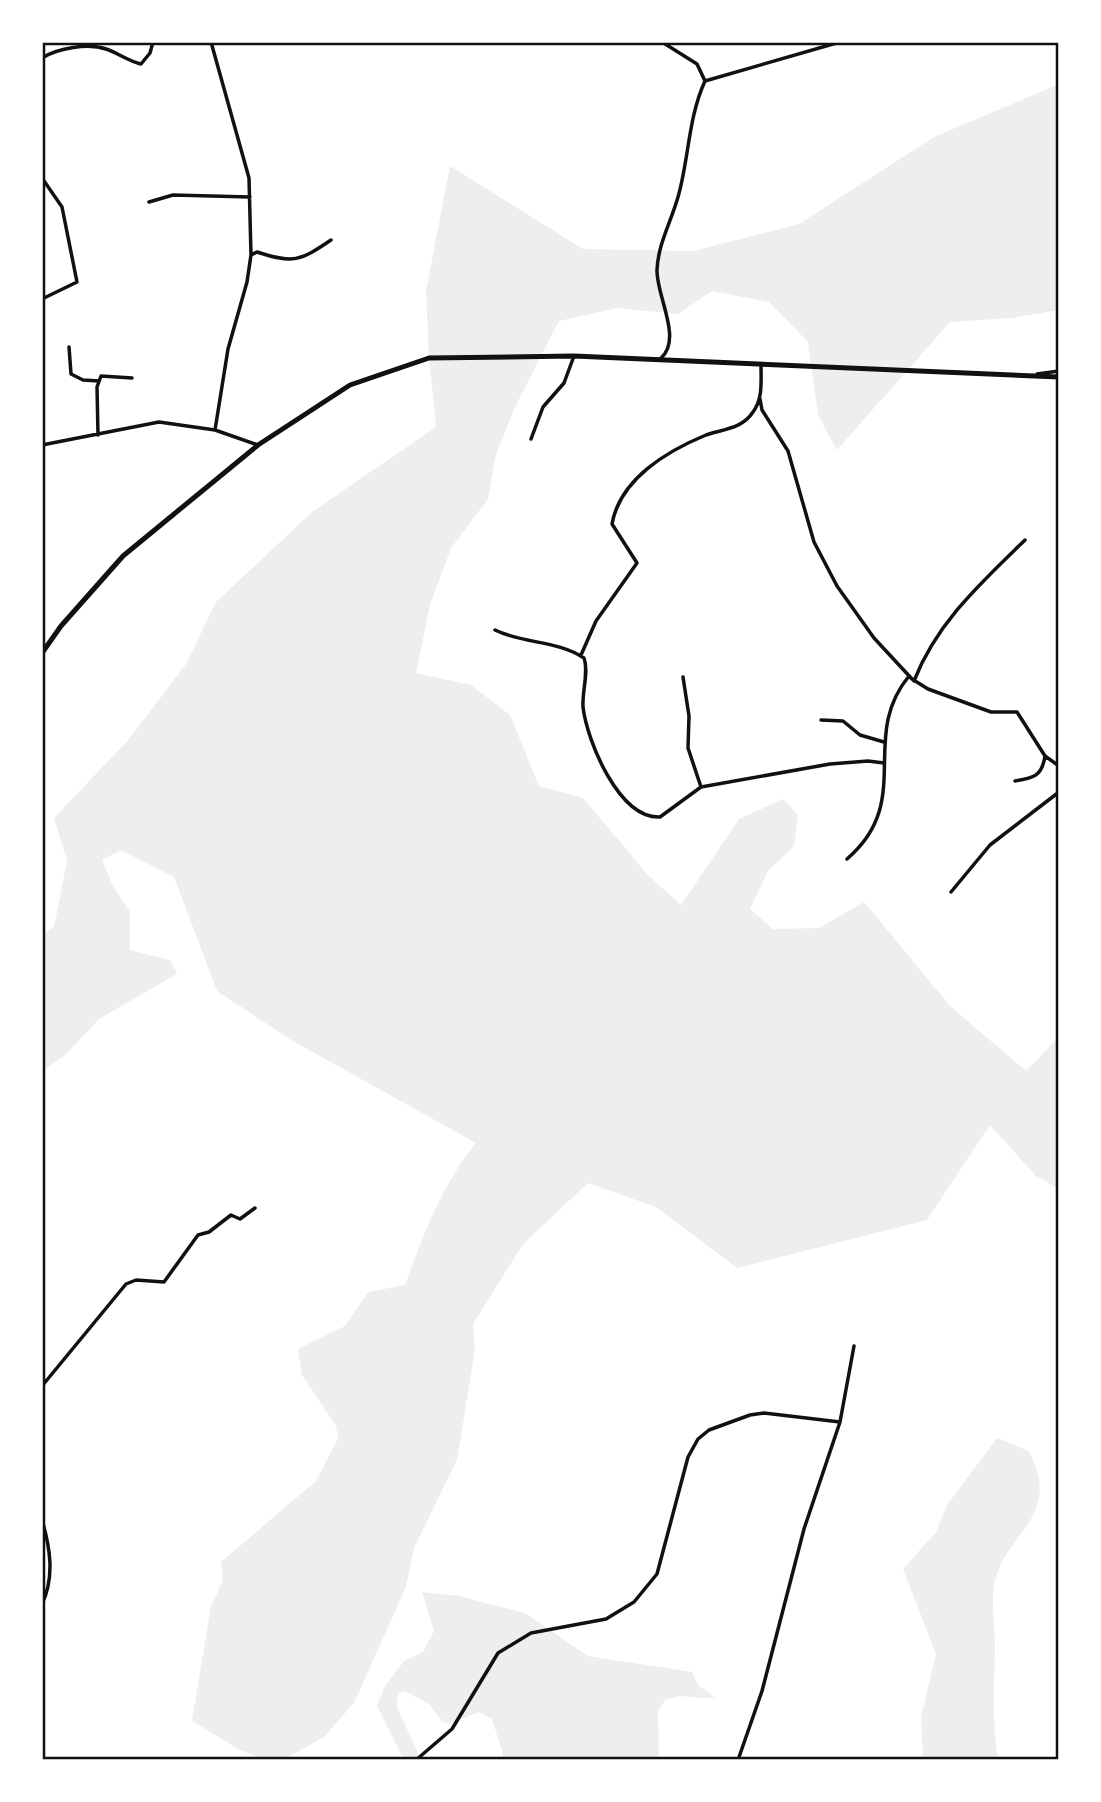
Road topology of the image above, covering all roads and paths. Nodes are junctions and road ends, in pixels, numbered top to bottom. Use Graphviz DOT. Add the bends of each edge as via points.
graph roads {
  1 [pos="153,42"];
  2 [pos="211,42"];
  3 [pos="662,42"];
  4 [pos="840,42"];
  5 [pos="42,58"];
  6 [pos="705,81"];
  7 [pos="42,178"];
  8 [pos="250,197"];
  9 [pos="149,202"];
  10 [pos="331,240"];
  11 [pos="251,256"];
  12 [pos="42,299"];
  13 [pos="69,346"];
  14 [pos="573,356"];
  15 [pos="657,362"];
  16 [pos="761,365"];
  17 [pos="1059,371"];
  18 [pos="1028,375"];
  19 [pos="1059,377"];
  20 [pos="132,378"];
  21 [pos="99,381"];
  22 [pos="760,399"];
  23 [pos="215,430"];
  24 [pos="98,435"];
  25 [pos="531,439"];
  26 [pos="42,444"];
  27 [pos="258,445"];
  28 [pos="1025,540"];
  29 [pos="495,630"];
  30 [pos="42,653"];
  31 [pos="580,655"];
  32 [pos="909,676"];
  33 [pos="683,677"];
  34 [pos="914,681"];
  35 [pos="821,720"];
  36 [pos="884,742"];
  37 [pos="1045,756"];
  38 [pos="884,763"];
  39 [pos="1059,766"];
  40 [pos="1015,781"];
  41 [pos="701,788"];
  42 [pos="1059,792"];
  43 [pos="847,859"];
  44 [pos="951,892"];
  45 [pos="256,1208"];
  46 [pos="854,1346"];
  47 [pos="42,1386"];
  48 [pos="839,1422"];
  49 [pos="42,1520"];
  50 [pos="42,1604"];
  51 [pos="416,1760"];
  52 [pos="738,1760"];
  1 -- 5 [label="street" via="141,64 105,48 54,51"];
  2 -- 8 [label="street" via="249,178"];
  3 -- 6 [label="street" via="697,64"];
  4 -- 6 [label="street"];
  6 -- 15 [label="street" via="656,271 670,336 666,355"];
  7 -- 12 [label="street" via="62,207 77,282"];
  8 -- 9 [label="street" via="173,195"];
  8 -- 11 [label="street"];
  10 -- 11 [label="street" via="296,260 257,252"];
  11 -- 23 [label="street" via="228,349"];
  13 -- 21 [label="street" via="71,374"];
  14 -- 15 [label="highway"];
  14 -- 25 [label="street" via="564,383 543,407"];
  14 -- 27 [label="highway" via="481,355 419,361 349,385"];
  15 -- 16 [label="highway"];
  16 -- 18 [label="highway"];
  16 -- 22 [label="street"];
  17 -- 18 [label="street"];
  18 -- 19 [label="highway"];
  20 -- 21 [label="street" via="105,374"];
  21 -- 24 [label="street"];
  22 -- 31 [label="street" via="739,425 662,457 631,486 612,524 637,563 596,621"];
  22 -- 32 [label="street" via="788,451 809,531 837,586 874,638"];
  23 -- 24 [label="street" via="159,422"];
  23 -- 27 [label="street"];
  24 -- 26 [label="street"];
  27 -- 30 [label="highway" via="123,556"];
  28 -- 34 [label="street" via="962,601"];
  29 -- 31 [label="street" via="511,639 553,645"];
  31 -- 41 [label="street" via="586,664 586,720 600,764 614,787 657,818"];
  32 -- 34 [label="street"];
  32 -- 36 [label="street" via="896,694"];
  33 -- 41 [label="street" via="688,748"];
  34 -- 37 [label="street" via="991,712 1017,712"];
  35 -- 36 [label="street" via="843,721 860,735"];
  36 -- 38 [label="street"];
  37 -- 39 [label="street"];
  37 -- 40 [label="street" via="1041,773"];
  38 -- 41 [label="street" via="830,764"];
  38 -- 43 [label="street" via="883,808 873,830"];
  42 -- 44 [label="street" via="990,845"];
  45 -- 47 [label="street" via="244,1217 231,1214 198,1235 164,1282 126,1284"];
  46 -- 48 [label="street"];
  48 -- 51 [label="street" via="764,1413 709,1430 688,1457 657,1574 647,1589 606,1619 531,1633 507,1646 492,1661 452,1729"];
  48 -- 52 [label="street"];
  49 -- 50 [label="street" via="51,1570"];
}
